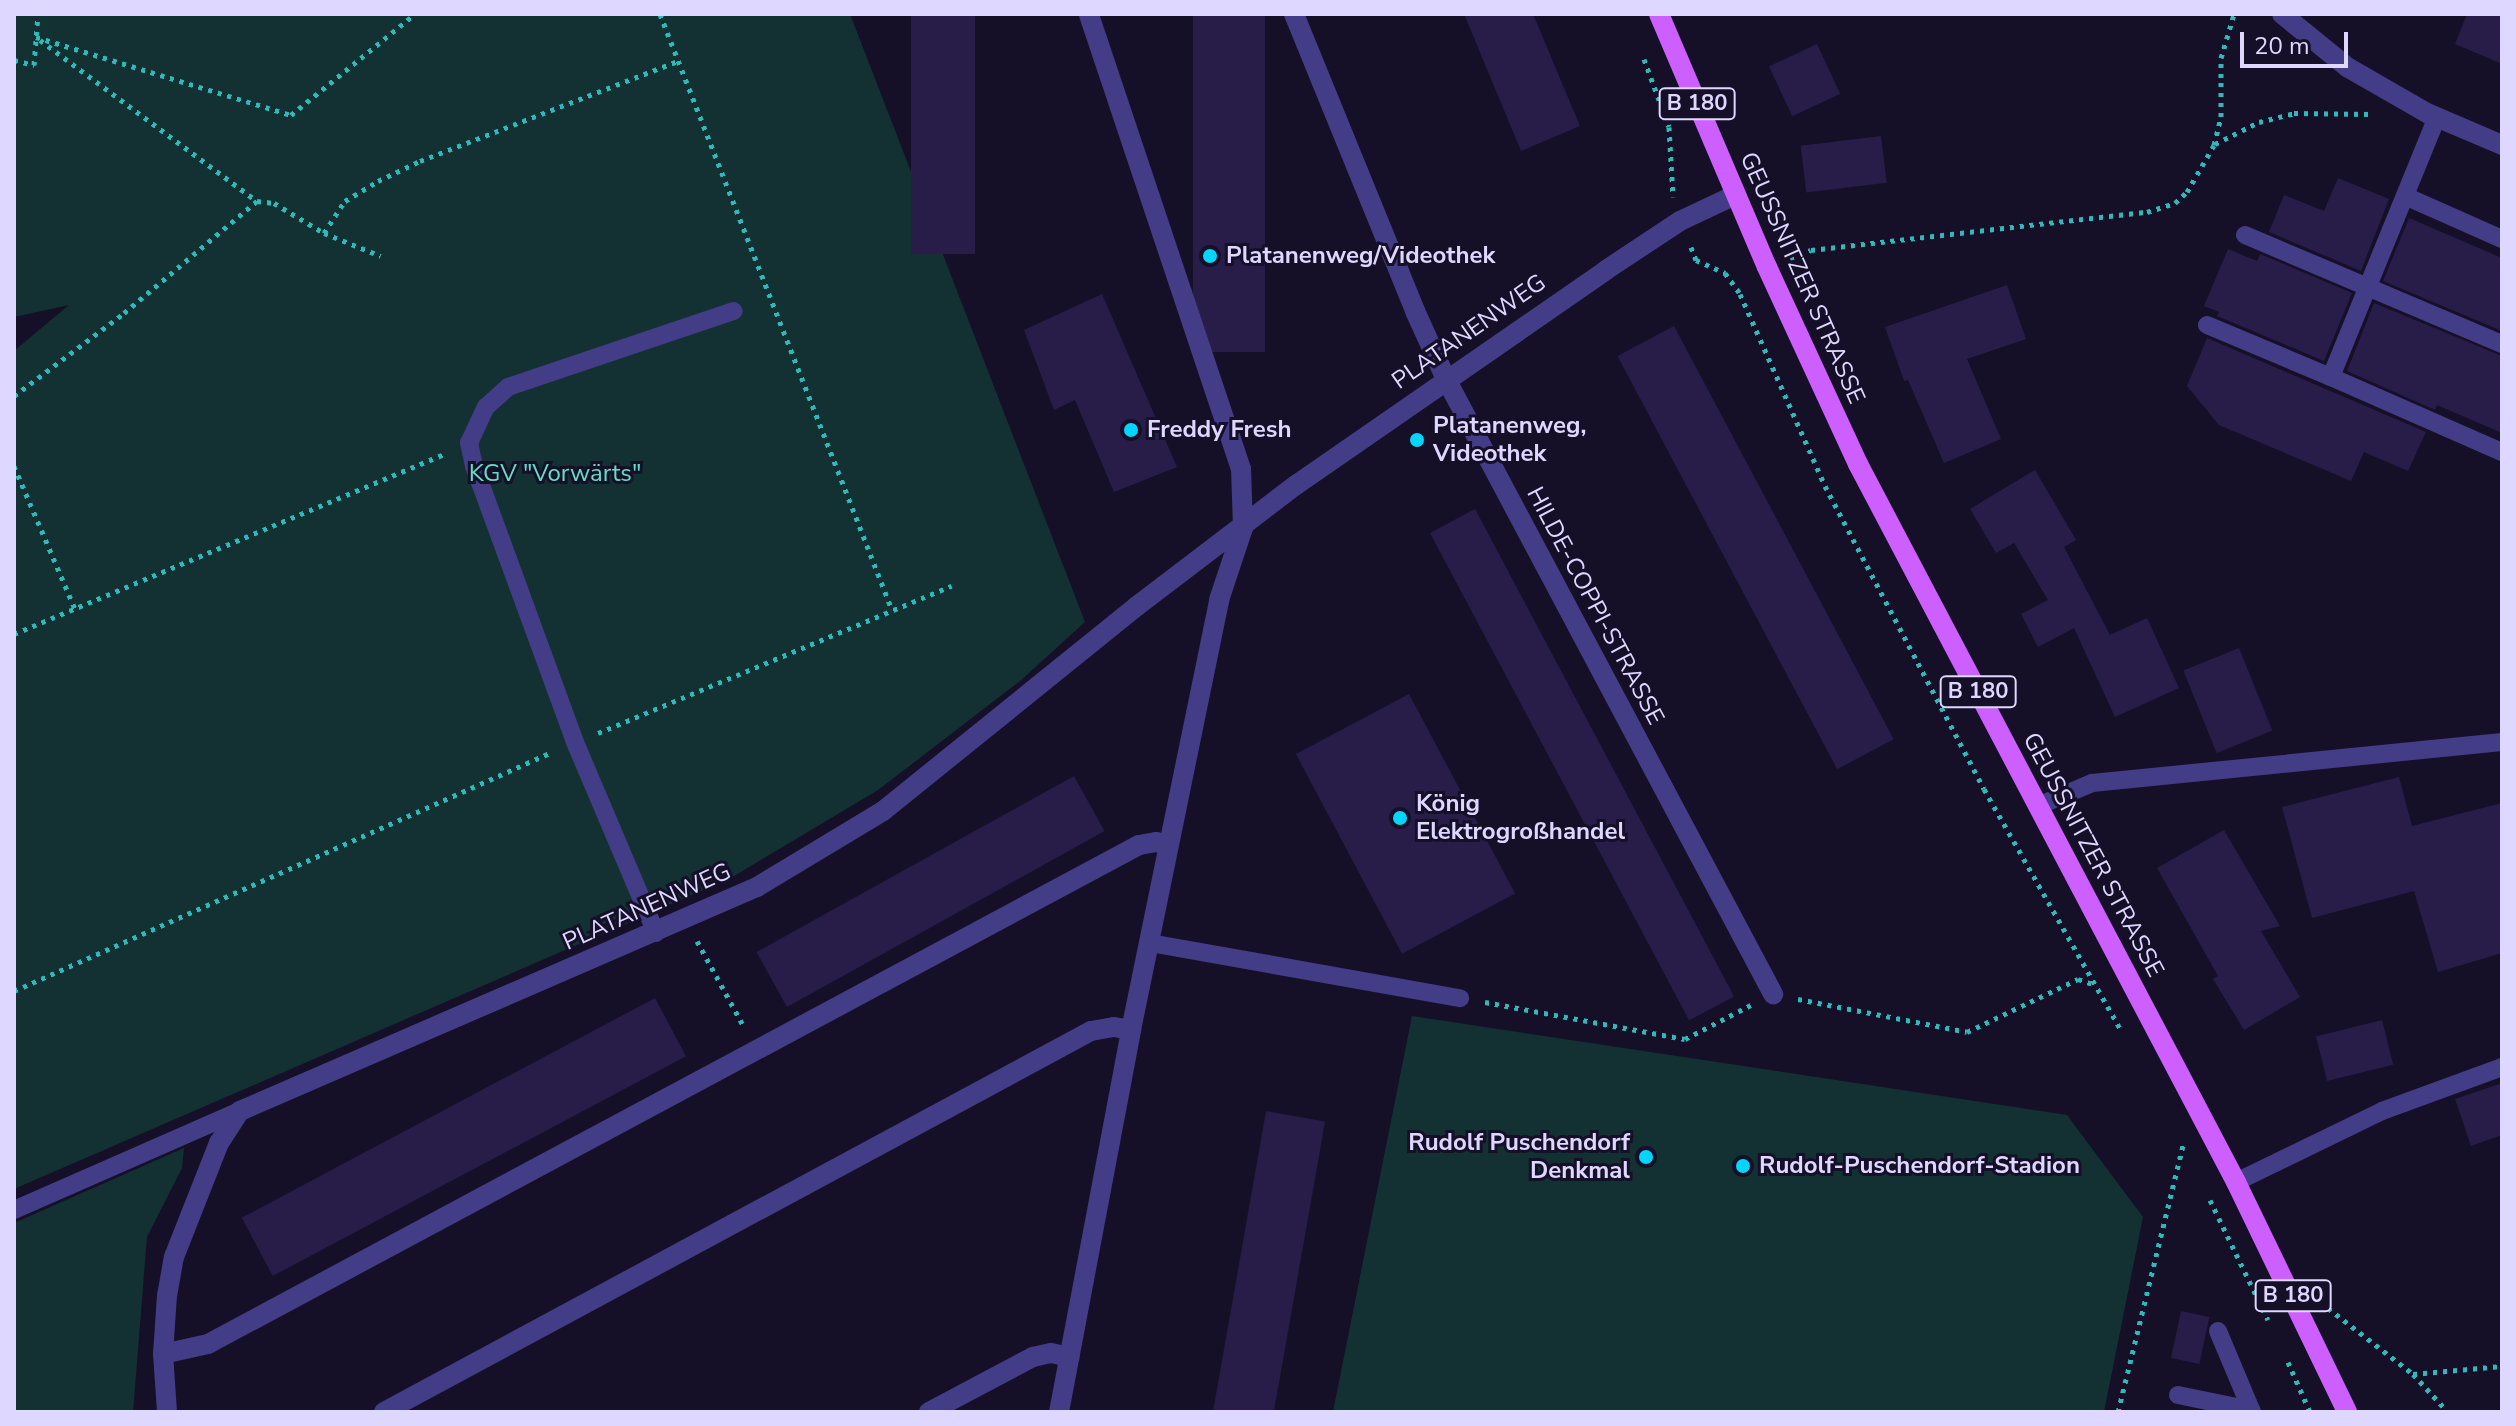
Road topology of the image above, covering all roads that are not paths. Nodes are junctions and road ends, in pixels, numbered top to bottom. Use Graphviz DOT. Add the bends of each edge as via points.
graph roads {
  1 [pos="1089,14"];
  2 [pos="1294,14"];
  3 [pos="1659,14"];
  4 [pos="2282,14"];
  5 [pos="2437,117"];
  6 [pos="2502,145"];
  7 [pos="1735,195"];
  8 [pos="2405,196"];
  9 [pos="2245,235"];
  10 [pos="2502,239"];
  11 [pos="2368,286"];
  12 [pos="734,311"];
  13 [pos="2207,325"];
  14 [pos="2502,344"];
  15 [pos="2331,377"];
  16 [pos="1446,379"];
  17 [pos="2502,452"];
  18 [pos="1243,528"];
  19 [pos="2502,742"];
  20 [pos="2038,806"];
  21 [pos="1169,845"];
  22 [pos="656,933"];
  23 [pos="1150,943"];
  24 [pos="1773,994"];
  25 [pos="1460,998"];
  26 [pos="1131,1030"];
  27 [pos="2502,1067"];
  28 [pos="240,1111"];
  29 [pos="2236,1182"];
  30 [pos="14,1210"];
  31 [pos="2218,1331"];
  32 [pos="163,1354"];
  33 [pos="1070,1357"];
  34 [pos="2178,1395"];
  35 [pos="2252,1411"];
  36 [pos="167,1412"];
  37 [pos="384,1412"];
  38 [pos="929,1412"];
  39 [pos="1059,1412"];
  40 [pos="2347,1412"];
  1 -- 18 [label="street" via="1241,469"];
  2 -- 16 [label="street, HILDE-COPPI-STRASSE"];
  3 -- 7 [label="main road, GEUSSNITZER STRASSE / B 180"];
  4 -- 5 [label="street" via="2347,67"];
  5 -- 6 [label="street"];
  5 -- 8 [label="lane"];
  7 -- 16 [label="street, PLATANENWEG" via="1680,221"];
  7 -- 20 [label="main road, GEUSSNITZER STRASSE / B 180" via="1858,464"];
  8 -- 10 [label="lane"];
  8 -- 11 [label="lane"];
  9 -- 11 [label="lane"];
  11 -- 14 [label="lane"];
  11 -- 15 [label="lane"];
  12 -- 22 [label="lane" via="508,387 486,407 469,443 575,742"];
  13 -- 15 [label="lane"];
  15 -- 17 [label="lane"];
  16 -- 18 [label="street, PLATANENWEG"];
  16 -- 24 [label="street, HILDE-COPPI-STRASSE"];
  18 -- 21 [label="street" via="1219,600"];
  18 -- 22 [label="street, PLATANENWEG" via="1137,606 883,811 757,887"];
  19 -- 20 [label="lane" via="2092,783"];
  20 -- 29 [label="main road, GEUSSNITZER STRASSE / B 180"];
  21 -- 23 [label="street"];
  21 -- 32 [label="street" via="1139,845 208,1344"];
  22 -- 28 [label="street, PLATANENWEG"];
  23 -- 25 [label="lane"];
  23 -- 26 [label="street"];
  26 -- 33 [label="street"];
  26 -- 37 [label="street" via="1091,1031"];
  27 -- 29 [label="lane" via="2382,1111"];
  28 -- 30 [label="lane"];
  28 -- 32 [label="street" via="219,1143 174,1257"];
  29 -- 40 [label="main road, GEUSSNITZER STRASSE / B 180"];
  31 -- 35 [label="lane"];
  32 -- 36 [label="street"];
  33 -- 38 [label="street" via="1033,1357"];
  33 -- 39 [label="street"];
  34 -- 35 [label="lane"];
}
